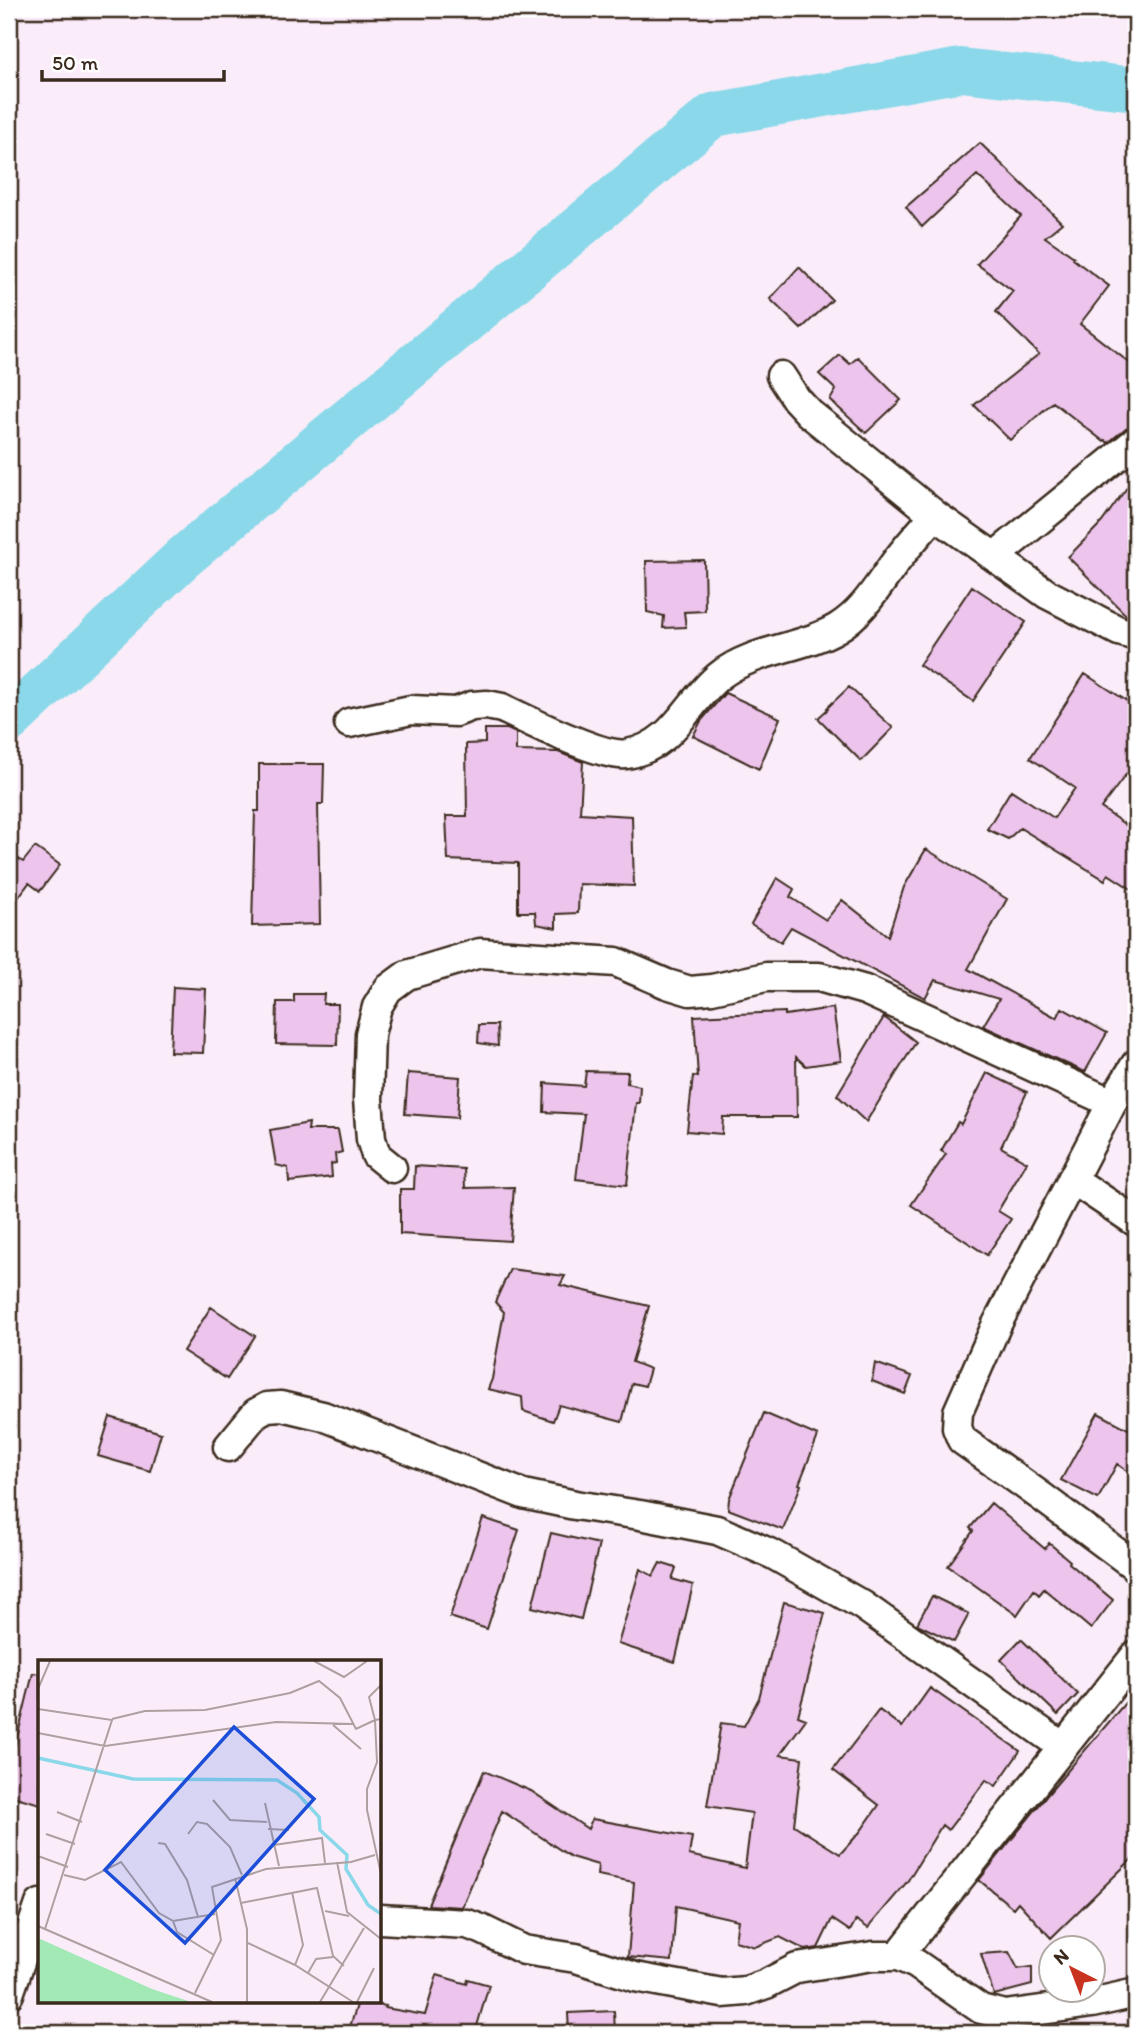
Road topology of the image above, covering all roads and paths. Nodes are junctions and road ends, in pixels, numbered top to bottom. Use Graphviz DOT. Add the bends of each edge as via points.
graph roads {
  1 [pos="781,376"];
  2 [pos="1136,441"];
  3 [pos="935,515"];
  4 [pos="995,556"];
  5 [pos="1136,636"];
  6 [pos="349,723"];
  7 [pos="1136,1064"];
  8 [pos="1112,1103"];
  9 [pos="392,1168"];
  10 [pos="1072,1179"];
  11 [pos="1136,1222"];
  12 [pos="228,1447"];
  13 [pos="1136,1567"];
  14 [pos="1136,1655"];
  15 [pos="1063,1747"];
  16 [pos="38,1910"];
  17 [pos="382,1919"];
  18 [pos="898,1956"];
  19 [pos="1136,1993"];
  20 [pos="9,1994"];
  1 -- 3 [label="street" via="809,413"];
  2 -- 4 [label="street"];
  3 -- 4 [label="street"];
  3 -- 6 [label="street" via="862,609 839,627 734,667 719,676 672,730 627,754 593,748 487,705 456,712 411,710"];
  4 -- 5 [label="street" via="1047,594"];
  7 -- 8 [label="street"];
  8 -- 9 [label="street" via="865,990 819,978 766,977 690,991 616,962 480,953 407,975 388,989 377,1007 370,1034 371,1139 376,1156"];
  8 -- 10 [label="street"];
  10 -- 11 [label="street"];
  10 -- 13 [label="street" via="997,1324 958,1412 957,1428 962,1440"];
  12 -- 15 [label="street" via="256,1413 281,1406 323,1416 523,1494 717,1530 774,1555 863,1605"];
  14 -- 15 [label="street"];
  15 -- 18 [label="street"];
  16 -- 20 [label="street"];
  17 -- 18 [label="street" via="467,1924 523,1950 722,1993 746,1991 797,1968"];
  18 -- 19 [label="street" via="981,2009 1005,2015"];
}
